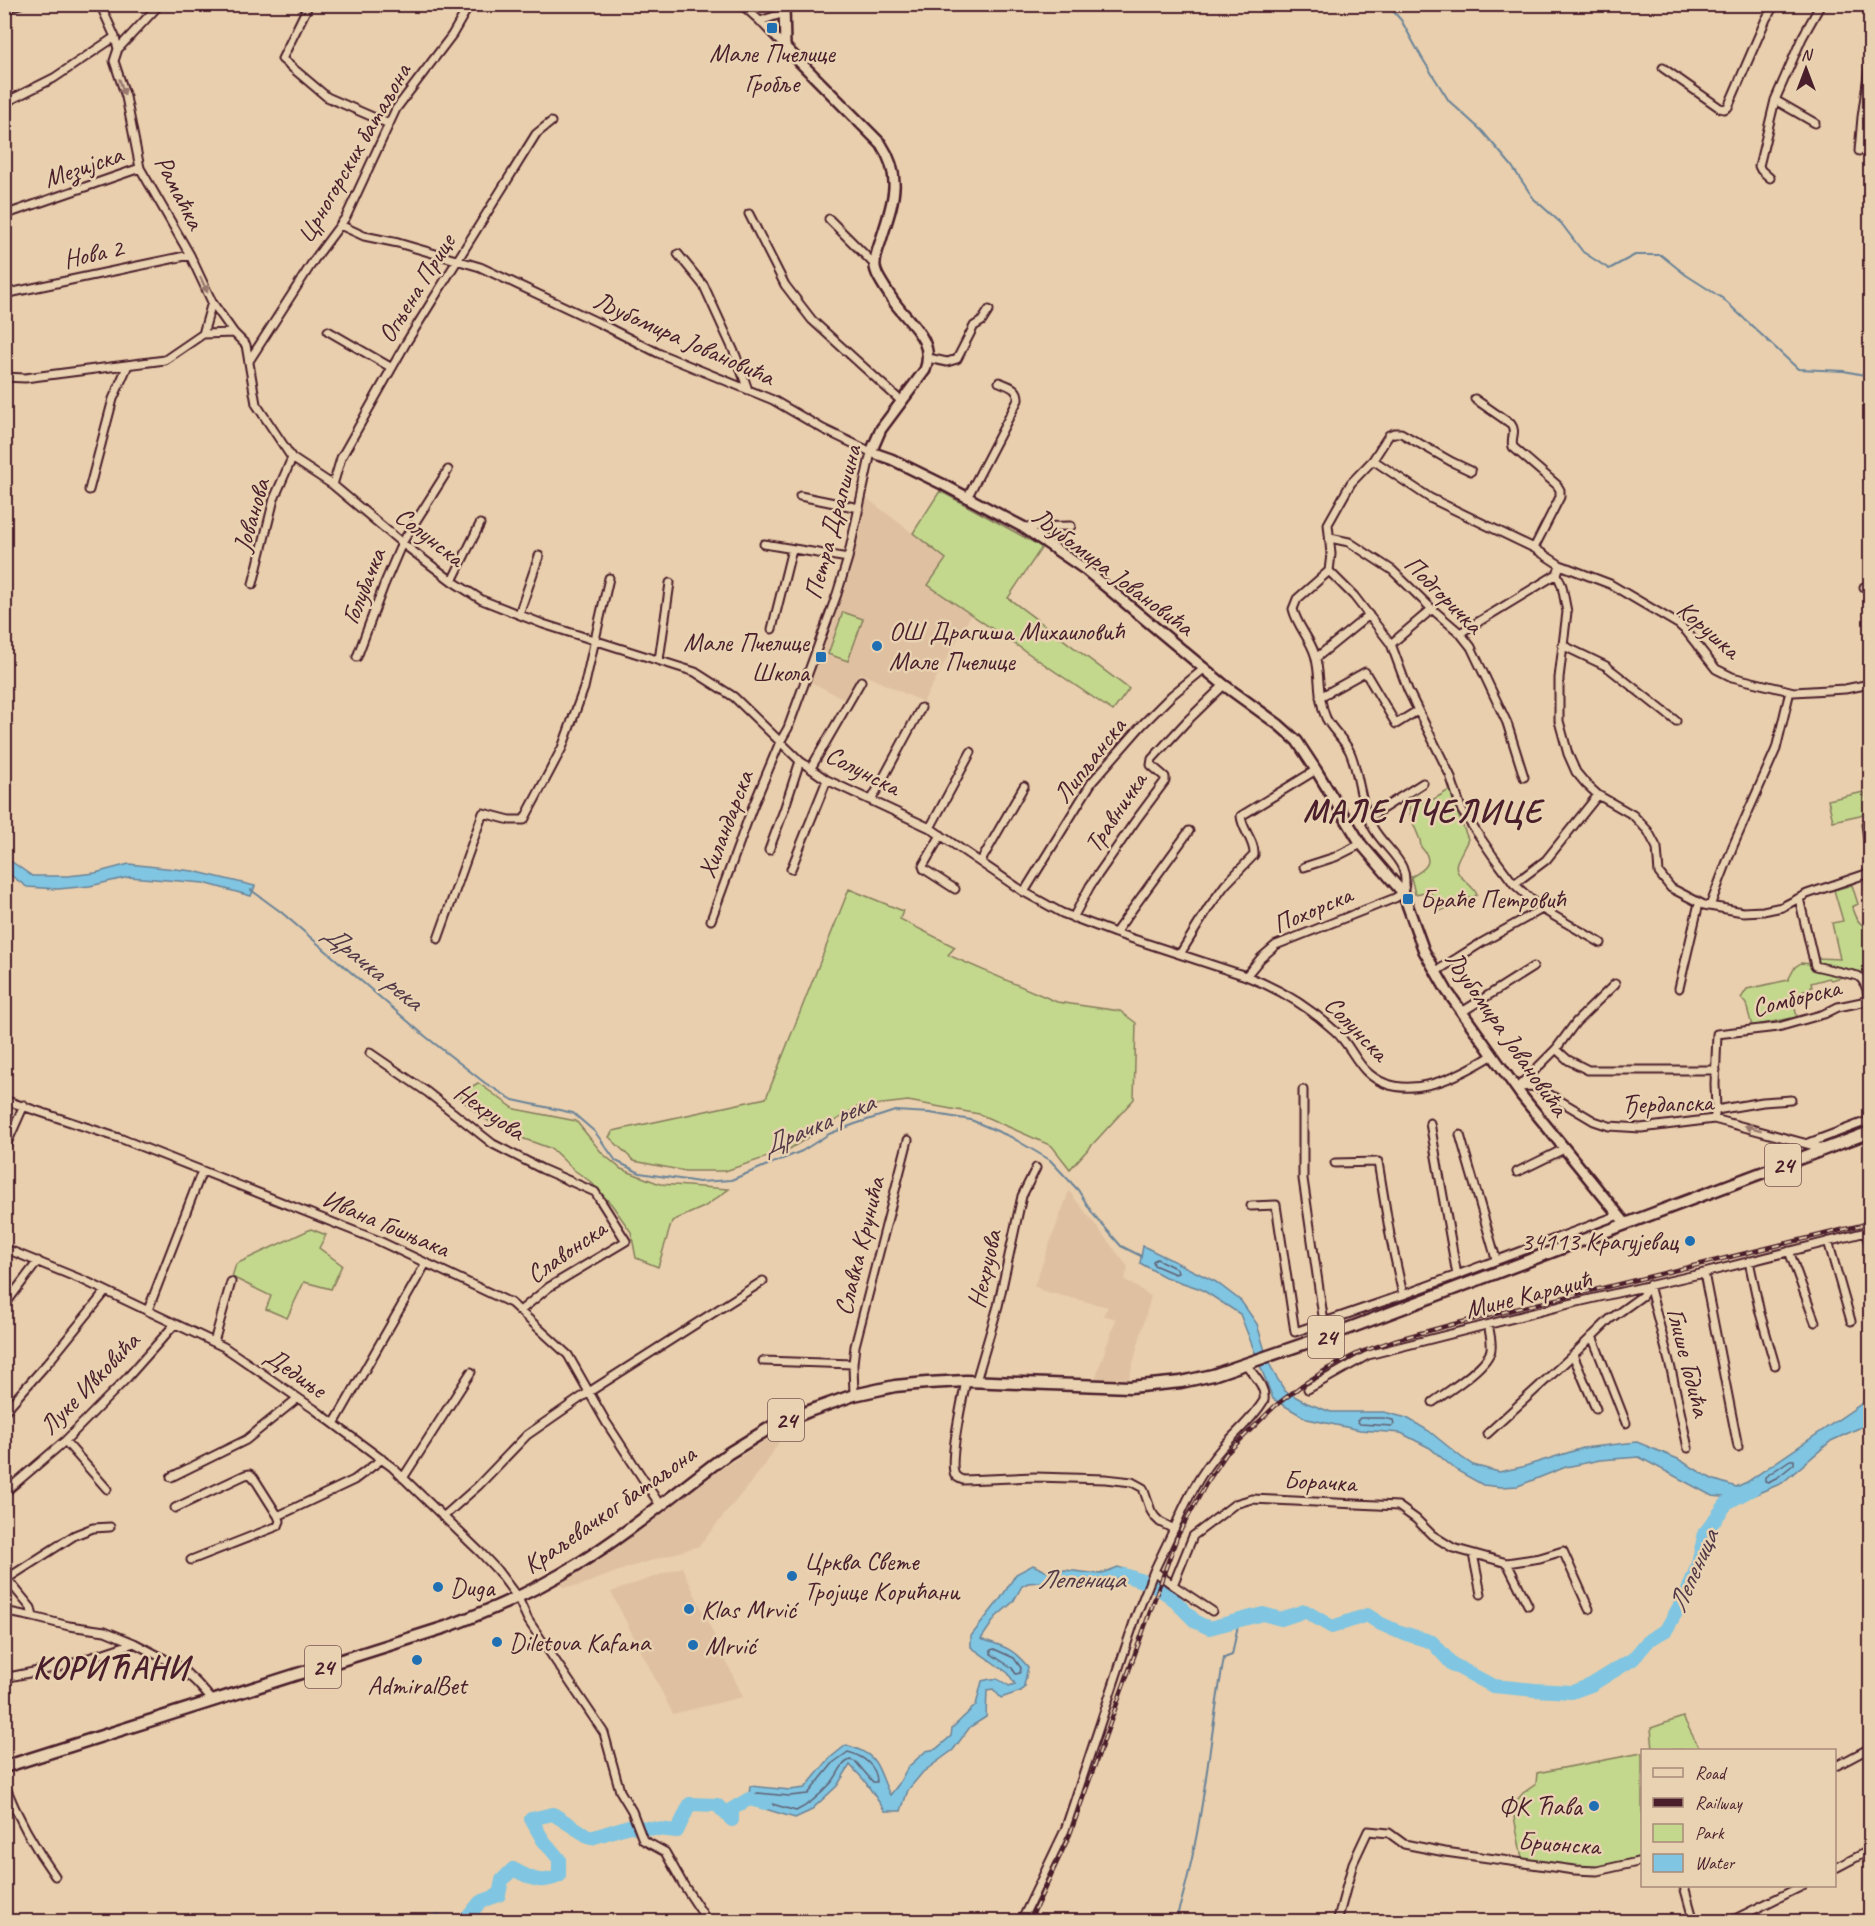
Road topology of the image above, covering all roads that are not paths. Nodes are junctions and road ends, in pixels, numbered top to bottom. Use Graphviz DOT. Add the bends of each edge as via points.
graph roads {
  1 [pos="20,4"];
  2 [pos="100,4"];
  3 [pos="159,4"];
  4 [pos="309,4"];
  5 [pos="470,4"];
  6 [pos="741,4"];
  7 [pos="1775,4"];
  8 [pos="1821,4"];
  9 [pos="4,9"];
  10 [pos="784,9"];
  11 [pos="760,21"];
  12 [pos="115,37"];
  13 [pos="785,47"];
  14 [pos="118,49"];
  15 [pos="1870,61"];
  16 [pos="1663,68"];
  17 [pos="1775,100"];
  18 [pos="4,103"];
  19 [pos="551,122"];
  20 [pos="1815,123"];
  21 [pos="389,124"];
  22 [pos="1860,151"];
  23 [pos="140,168"];
  24 [pos="1770,178"];
  25 [pos="749,214"];
  26 [pos="4,215"];
  27 [pos="829,219"];
  28 [pos="340,225"];
  29 [pos="678,254"];
  30 [pos="190,255"];
  31 [pos="458,261"];
  32 [pos="874,266"];
  33 [pos="4,294"];
  34 [pos="212,302"];
  35 [pos="989,310"];
  36 [pos="328,331"];
  37 [pos="234,333"];
  38 [pos="202,334"];
  39 [pos="928,358"];
  40 [pos="249,361"];
  41 [pos="128,365"];
  42 [pos="392,368"];
  43 [pos="4,377"];
  44 [pos="999,382"];
  45 [pos="748,390"];
  46 [pos="1475,399"];
  47 [pos="901,401"];
  48 [pos="871,452"];
  49 [pos="292,458"];
  50 [pos="1372,460"];
  51 [pos="448,470"];
  52 [pos="1471,471"];
  53 [pos="333,485"];
  54 [pos="89,490"];
  55 [pos="800,496"];
  56 [pos="967,498"];
  57 [pos="859,508"];
  58 [pos="480,524"];
  59 [pos="1050,526"];
  60 [pos="1071,526"];
  61 [pos="1023,527"];
  62 [pos="1330,538"];
  63 [pos="402,543"];
  64 [pos="764,544"];
  65 [pos="1049,545"];
  66 [pos="1534,548"];
  67 [pos="792,549"];
  68 [pos="539,556"];
  69 [pos="848,558"];
  70 [pos="1560,566"];
  71 [pos="1329,571"];
  72 [pos="1557,574"];
  73 [pos="609,578"];
  74 [pos="452,581"];
  75 [pos="670,583"];
  76 [pos="253,584"];
  77 [pos="1432,609"];
  78 [pos="519,614"];
  79 [pos="1370,615"];
  80 [pos="772,629"];
  81 [pos="1460,633"];
  82 [pos="596,640"];
  83 [pos="1391,644"];
  84 [pos="1563,645"];
  85 [pos="357,657"];
  86 [pos="1316,658"];
  87 [pos="659,660"];
  88 [pos="1205,668"];
  89 [pos="861,681"];
  90 [pos="1870,684"];
  91 [pos="1224,685"];
  92 [pos="1790,691"];
  93 [pos="1320,697"];
  94 [pos="921,708"];
  95 [pos="1417,711"];
  96 [pos="1676,721"];
  97 [pos="780,742"];
  98 [pos="971,752"];
  99 [pos="800,760"];
  100 [pos="810,768"];
  101 [pos="1316,770"];
  102 [pos="1524,777"];
  103 [pos="827,780"];
  104 [pos="1423,783"];
  105 [pos="1024,786"];
  106 [pos="1598,795"];
  107 [pos="872,799"];
  108 [pos="1368,818"];
  109 [pos="1870,819"];
  110 [pos="930,828"];
  111 [pos="1189,831"];
  112 [pos="941,835"];
  113 [pos="1361,844"];
  114 [pos="769,849"];
  115 [pos="1870,853"];
  116 [pos="981,861"];
  117 [pos="1304,867"];
  118 [pos="791,869"];
  119 [pos="1870,871"];
  120 [pos="1514,884"];
  121 [pos="955,889"];
  122 [pos="1024,892"];
  123 [pos="1403,893"];
  124 [pos="1799,898"];
  125 [pos="1699,903"];
  126 [pos="1710,906"];
  127 [pos="1542,909"];
  128 [pos="1073,918"];
  129 [pos="711,920"];
  130 [pos="1115,933"];
  131 [pos="438,939"];
  132 [pos="1601,943"];
  133 [pos="1180,954"];
  134 [pos="1533,967"];
  135 [pos="1435,972"];
  136 [pos="1246,976"];
  137 [pos="1615,984"];
  138 [pos="1679,988"];
  139 [pos="1462,1012"];
  140 [pos="1556,1048"];
  141 [pos="370,1053"];
  142 [pos="1493,1055"];
  143 [pos="1716,1070"];
  144 [pos="1516,1088"];
  145 [pos="1304,1090"];
  146 [pos="4,1100"];
  147 [pos="1791,1100"];
  148 [pos="24,1105"];
  149 [pos="1716,1110"];
  150 [pos="1714,1119"];
  151 [pos="1870,1120"];
  152 [pos="1430,1123"];
  153 [pos="1870,1132"];
  154 [pos="1460,1135"];
  155 [pos="908,1140"];
  156 [pos="1809,1143"];
  157 [pos="1564,1149"];
  158 [pos="1826,1149"];
  159 [pos="4,1150"];
  160 [pos="1335,1163"];
  161 [pos="1036,1168"];
  162 [pos="202,1171"];
  163 [pos="1517,1172"];
  164 [pos="594,1192"];
  165 [pos="1251,1206"];
  166 [pos="1619,1215"];
  167 [pos="1626,1224"];
  168 [pos="1868,1232"];
  169 [pos="1828,1241"];
  170 [pos="4,1248"];
  171 [pos="1870,1248"];
  172 [pos="1789,1251"];
  173 [pos="1496,1259"];
  174 [pos="1749,1261"];
  175 [pos="38,1262"];
  176 [pos="426,1263"];
  177 [pos="1704,1273"];
  178 [pos="1456,1275"];
  179 [pos="763,1281"];
  180 [pos="231,1282"];
  181 [pos="1649,1286"];
  182 [pos="106,1291"];
  183 [pos="1403,1295"];
  184 [pos="4,1306"];
  185 [pos="148,1310"];
  186 [pos="520,1311"];
  187 [pos="1851,1321"];
  188 [pos="1815,1322"];
  189 [pos="1324,1323"];
  190 [pos="175,1324"];
  191 [pos="1488,1326"];
  192 [pos="1592,1336"];
  193 [pos="214,1342"];
  194 [pos="1573,1355"];
  195 [pos="763,1361"];
  196 [pos="853,1364"];
  197 [pos="1247,1364"];
  198 [pos="1775,1365"];
  199 [pos="471,1372"];
  200 [pos="971,1381"];
  201 [pos="1308,1389"];
  202 [pos="589,1392"];
  203 [pos="854,1395"];
  204 [pos="298,1398"];
  205 [pos="1433,1402"];
  206 [pos="1596,1409"];
  207 [pos="4,1412"];
  208 [pos="1626,1423"];
  209 [pos="334,1424"];
  210 [pos="1486,1434"];
  211 [pos="64,1441"];
  212 [pos="1738,1447"];
  213 [pos="1688,1448"];
  214 [pos="382,1459"];
  215 [pos="171,1477"];
  216 [pos="403,1478"];
  217 [pos="107,1489"];
  218 [pos="4,1493"];
  219 [pos="660,1505"];
  220 [pos="175,1508"];
  221 [pos="278,1516"];
  222 [pos="443,1517"];
  223 [pos="110,1527"];
  224 [pos="1174,1529"];
  225 [pos="1473,1554"];
  226 [pos="191,1560"];
  227 [pos="1507,1563"];
  228 [pos="1154,1570"];
  229 [pos="6,1576"];
  230 [pos="1173,1585"];
  231 [pos="1481,1594"];
  232 [pos="518,1598"];
  233 [pos="1528,1605"];
  234 [pos="1589,1609"];
  235 [pos="4,1611"];
  236 [pos="1212,1611"];
  237 [pos="33,1617"];
  238 [pos="134,1643"];
  239 [pos="4,1678"];
  240 [pos="213,1701"];
  241 [pos="1870,1748"];
  242 [pos="1836,1766"];
  243 [pos="4,1767"];
  244 [pos="4,1783"];
  245 [pos="1870,1850"];
  246 [pos="1641,1861"];
  247 [pos="1836,1868"];
  248 [pos="55,1876"];
  249 [pos="1684,1887"];
  250 [pos="1800,1887"];
  251 [pos="708,1922"];
  252 [pos="1021,1922"];
  253 [pos="1337,1922"];
  254 [pos="1694,1922"];
  255 [pos="1729,1922"];
  1 -- 9 [label="street"];
  2 -- 12 [label="street"];
  3 -- 14 [label="street"];
  4 -- 21 [label="street" via="282,59 327,97"];
  5 -- 21 [label="street, Црногорских батаљона"];
  6 -- 11 [label="street"];
  7 -- 16 [label="street" via="1728,107 1719,108"];
  8 -- 17 [label="street"];
  10 -- 11 [label="street"];
  10 -- 13 [label="street"];
  11 -- 13 [label="street"];
  12 -- 14 [label="street, Рамаћка"];
  12 -- 18 [label="street" via="54,78"];
  13 -- 32 [label="street" via="881,144 890,158 895,191"];
  14 -- 23 [label="street, Рамаћка, one-way" via="114,62 126,98"];
  15 -- 22 [label="street"];
  17 -- 20 [label="street"];
  17 -- 24 [label="street" via="1759,165"];
  19 -- 31 [label="street, Огњена Прице" via="536,134"];
  21 -- 28 [label="street, Црногорских батаљона"];
  23 -- 26 [label="street, Мезијска"];
  23 -- 30 [label="street, Рамаћка"];
  25 -- 47 [label="street" via="785,285 812,320"];
  27 -- 32 [label="street"];
  28 -- 31 [label="street, Љубомира Јовановића" via="364,236"];
  28 -- 40 [label="street, Црногорских батаљона"];
  29 -- 45 [label="street" via="704,286"];
  30 -- 33 [label="street, Нова 2"];
  30 -- 34 [label="street, Рамаћка, one-way"];
  31 -- 42 [label="street, Огњена Прице"];
  31 -- 45 [label="street, Љубомира Јовановића" via="480,267 658,352"];
  32 -- 39 [label="street" via="897,306 924,338"];
  34 -- 37 [label="street, Рамаћка"];
  34 -- 38 [label="street"];
  35 -- 39 [label="street" via="974,326 957,359 947,362"];
  36 -- 42 [label="street"];
  37 -- 38 [label="street"];
  37 -- 40 [label="street" via="246,345"];
  38 -- 41 [label="street" via="165,360"];
  39 -- 47 [label="street, Петра Драпшина" via="925,370"];
  40 -- 49 [label="street, Солунска" via="256,404"];
  41 -- 43 [label="street" via="25,378"];
  41 -- 54 [label="street" via="113,399"];
  42 -- 53 [label="street, Огњена Прице" via="341,458"];
  44 -- 56 [label="street" via="1016,390 1018,400"];
  45 -- 48 [label="street, Љубомира Јовановића"];
  46 -- 66 [label="street" via="1511,424 1513,447 1560,490"];
  47 -- 48 [label="street, Петра Драпшина" via="877,435"];
  48 -- 56 [label="street, Љубомира Јовановића"];
  48 -- 57 [label="street, Петра Драпшина"];
  49 -- 53 [label="street, Солунска"];
  49 -- 76 [label="street, Јованова" via="274,499"];
  50 -- 52 [label="street" via="1389,435 1401,433"];
  50 -- 62 [label="street" via="1332,514 1328,524"];
  50 -- 66 [label="street, Корушка" via="1430,498"];
  51 -- 63 [label="street, Голубачка"];
  53 -- 63 [label="street, Солунска"];
  55 -- 57 [label="street"];
  56 -- 61 [label="street, Љубомира Јовановића"];
  57 -- 69 [label="street, Петра Драпшина"];
  58 -- 74 [label="street"];
  59 -- 60 [label="street"];
  59 -- 61 [label="street"];
  59 -- 65 [label="street"];
  61 -- 65 [label="street, Љубомира Јовановића"];
  62 -- 71 [label="street"];
  62 -- 77 [label="street, Подгоричка" via="1349,542 1392,570"];
  63 -- 74 [label="street, Солунска"];
  63 -- 85 [label="street, Голубачка"];
  64 -- 67 [label="street"];
  65 -- 88 [label="street, Љубомира Јовановића" via="1086,570"];
  66 -- 70 [label="street, Корушка"];
  67 -- 69 [label="street"];
  67 -- 80 [label="street"];
  68 -- 78 [label="street"];
  69 -- 97 [label="street, Петра Драпшина" via="813,662"];
  70 -- 72 [label="street"];
  70 -- 92 [label="street, Корушка" via="1610,584 1678,624 1723,674"];
  71 -- 79 [label="street"];
  71 -- 86 [label="street" via="1297,599 1293,609"];
  72 -- 81 [label="street"];
  72 -- 84 [label="street" via="1567,612"];
  73 -- 82 [label="street"];
  74 -- 78 [label="street, Солунска" via="482,600"];
  75 -- 87 [label="street"];
  77 -- 81 [label="street, Подгоричка"];
  77 -- 83 [label="street"];
  78 -- 82 [label="street, Солунска"];
  79 -- 83 [label="street"];
  79 -- 86 [label="street"];
  81 -- 102 [label="street, Подгоричка" via="1471,647 1507,723"];
  82 -- 87 [label="street, Солунска"];
  82 -- 131 [label="street" via="562,748 524,820 483,813"];
  83 -- 95 [label="street"];
  84 -- 96 [label="street" via="1606,666"];
  84 -- 106 [label="street" via="1559,678 1562,736 1576,772"];
  86 -- 93 [label="street"];
  87 -- 97 [label="street, Солунска" via="695,672 723,689"];
  88 -- 91 [label="street, Љубомира Јовановића"];
  88 -- 122 [label="street, Липљанска" via="1142,725 1092,782"];
  89 -- 100 [label="street"];
  90 -- 92 [label="street, Корушка"];
  91 -- 101 [label="street, Љубомира Јовановића" via="1291,736"];
  91 -- 128 [label="street, Травничка" via="1152,759 1151,765 1165,777 1165,782 1090,886"];
  92 -- 126 [label="street" via="1776,749"];
  93 -- 95 [label="street" via="1365,672 1396,724"];
  93 -- 108 [label="street" via="1329,723 1351,754"];
  94 -- 107 [label="street"];
  95 -- 120 [label="street" via="1450,776 1462,811"];
  97 -- 99 [label="street, Солунска"];
  97 -- 129 [label="street, Хиландарска"];
  98 -- 110 [label="street"];
  99 -- 100 [label="street, Солунска"];
  99 -- 114 [label="street"];
  100 -- 103 [label="street, Солунска"];
  101 -- 113 [label="street, Љубомира Јовановића"];
  101 -- 133 [label="street" via="1241,816 1254,855 1225,885"];
  103 -- 107 [label="street, Солунска"];
  103 -- 118 [label="street"];
  104 -- 108 [label="street"];
  105 -- 116 [label="street"];
  106 -- 120 [label="street" via="1546,860"];
  106 -- 125 [label="street" via="1638,819 1657,848 1662,879"];
  107 -- 110 [label="street, Солунска"];
  108 -- 123 [label="street" via="1404,868"];
  109 -- 115 [label="street" via="1866,827"];
  110 -- 112 [label="street, Солунска"];
  111 -- 130 [label="street"];
  112 -- 116 [label="street, Солунска"];
  112 -- 121 [label="street" via="923,866"];
  113 -- 117 [label="street"];
  113 -- 123 [label="street, Љубомира Јовановића"];
  116 -- 122 [label="street, Солунска"];
  119 -- 124 [label="street"];
  120 -- 127 [label="street"];
  122 -- 128 [label="street, Солунска"];
  123 -- 135 [label="street, Љубомира Јовановића"];
  123 -- 136 [label="street, Похорска" via="1276,945"];
  124 -- 126 [label="street" via="1763,911"];
  124 -- 143 [label="street, Сомборска" via="1815,966 1863,979 1867,999 1778,1027 1717,1034"];
  125 -- 126 [label="street"];
  125 -- 138 [label="street"];
  127 -- 132 [label="street"];
  127 -- 135 [label="street"];
  128 -- 130 [label="street, Солунска"];
  130 -- 133 [label="street, Солунска"];
  133 -- 136 [label="street, Солунска"];
  134 -- 139 [label="street"];
  135 -- 139 [label="street, Љубомира Јовановића"];
  136 -- 142 [label="street, Солунска" via="1305,1005 1337,1032 1365,1070 1385,1083 1416,1087 1436,1083"];
  137 -- 140 [label="street"];
  139 -- 142 [label="street, Љубомира Јовановића"];
  140 -- 143 [label="street" via="1568,1060 1588,1070"];
  140 -- 144 [label="street"];
  141 -- 164 [label="street, Нехруова" via="493,1144"];
  142 -- 144 [label="street, Љубомира Јовановића"];
  143 -- 149 [label="street, Сомборска"];
  144 -- 150 [label="street, Ђердапска" via="1537,1087 1609,1126 1641,1128"];
  144 -- 157 [label="street, Љубомира Јовановића"];
  145 -- 189 [label="street" via="1303,1179"];
  146 -- 148 [label="street, Ивана Гошњака"];
  147 -- 149 [label="street"];
  148 -- 159 [label="street"];
  148 -- 162 [label="street, Ивана Гошњака"];
  149 -- 150 [label="street, Сомборска"];
  156 -- 150 [label="street, Ђердапска, one-way"];
  151 -- 156 [label="street"];
  152 -- 178 [label="street"];
  153 -- 158 [label="main road, 24"];
  154 -- 173 [label="street"];
  155 -- 196 [label="street, Славка Крунића"];
  156 -- 158 [label="street, Ђердапска"];
  157 -- 163 [label="street, Љубомира Јовановића"];
  157 -- 166 [label="street, Љубомира Јовановића"];
  158 -- 167 [label="main road, 24"];
  160 -- 183 [label="street" via="1378,1162"];
  161 -- 200 [label="street, Нехруова" via="1022,1196 982,1365"];
  162 -- 176 [label="street, Ивана Гошњака"];
  162 -- 185 [label="street"];
  164 -- 186 [label="street, Славонска" via="626,1241 549,1287"];
  165 -- 189 [label="street" via="1276,1205 1295,1332"];
  166 -- 167 [label="street, Љубомира Јовановића"];
  166 -- 173 [label="street"];
  167 -- 197 [label="main road, 24"];
  168 -- 169 [label="street, Мине Караџић"];
  168 -- 171 [label="street"];
  169 -- 172 [label="street, Мине Караџић"];
  169 -- 187 [label="street"];
  170 -- 175 [label="street, Дедиње"];
  172 -- 174 [label="street, Мине Караџић"];
  172 -- 188 [label="street"];
  173 -- 178 [label="street"];
  174 -- 177 [label="street, Мине Караџић"];
  174 -- 198 [label="street"];
  175 -- 182 [label="street, Дедиње"];
  175 -- 184 [label="street"];
  176 -- 186 [label="street, Ивана Гошњака" via="511,1303"];
  176 -- 209 [label="street"];
  177 -- 181 [label="street, Мине Караџић"];
  177 -- 212 [label="street"];
  178 -- 183 [label="street"];
  179 -- 202 [label="street"];
  180 -- 193 [label="street"];
  181 -- 191 [label="street, Мине Караџић"];
  181 -- 192 [label="street"];
  181 -- 213 [label="street, Глише Годића"];
  182 -- 185 [label="street, Дедиње"];
  182 -- 207 [label="street"];
  183 -- 189 [label="street"];
  185 -- 190 [label="street, Дедиње"];
  186 -- 202 [label="street, Ивана Гошњака" via="568,1355"];
  190 -- 193 [label="street, Дедиње"];
  190 -- 211 [label="street, Луке Ивковића"];
  191 -- 201 [label="street, Мине Караџић" via="1368,1356"];
  191 -- 205 [label="street" via="1491,1348 1487,1358"];
  192 -- 194 [label="street"];
  192 -- 208 [label="street"];
  193 -- 204 [label="street, Дедиње"];
  194 -- 206 [label="street"];
  194 -- 210 [label="street"];
  195 -- 196 [label="street"];
  196 -- 203 [label="street, Славка Крунића"];
  197 -- 200 [label="main road, Краљевачког батаљона / 24" via="1197,1379 1148,1386"];
  197 -- 224 [label="street" via="1262,1386 1263,1402 1199,1478"];
  199 -- 216 [label="street"];
  200 -- 203 [label="main road, Краљевачког батаљона / 24" via="909,1384"];
  200 -- 224 [label="street" via="958,1417 953,1463 958,1478 1132,1482 1143,1488 1155,1517"];
  202 -- 219 [label="street, Ивана Гошњака"];
  202 -- 222 [label="street" via="527,1435"];
  203 -- 219 [label="main road, Краљевачког батаљона / 24" via="793,1417 756,1436"];
  204 -- 209 [label="street, Дедиње"];
  204 -- 215 [label="street" via="246,1440"];
  209 -- 214 [label="street, Дедиње"];
  211 -- 217 [label="street"];
  211 -- 218 [label="street, Луке Ивковића"];
  214 -- 216 [label="street, Дедиње"];
  214 -- 221 [label="street" via="354,1480"];
  216 -- 222 [label="street, Дедиње"];
  219 -- 232 [label="main road, Краљевачког батаљона / 24" via="579,1563"];
  220 -- 221 [label="street" via="250,1474"];
  221 -- 226 [label="street" via="278,1526"];
  222 -- 232 [label="street, Дедиње" via="497,1570"];
  223 -- 229 [label="street" via="75,1535"];
  224 -- 228 [label="street"];
  225 -- 227 [label="street, Борачка"];
  225 -- 230 [label="street, Борачка" via="1432,1535 1398,1506 1252,1499 1235,1504 1193,1536"];
  225 -- 231 [label="street"];
  227 -- 233 [label="street"];
  227 -- 234 [label="street, Борачка" via="1563,1551"];
  228 -- 230 [label="street"];
  228 -- 252 [label="street" via="1065,1830"];
  229 -- 237 [label="street" via="31,1608"];
  230 -- 236 [label="street"];
  232 -- 240 [label="main road, Краљевачког батаљона / 24" via="446,1627"];
  232 -- 251 [label="street, Дедиње" via="539,1637 604,1733 620,1791 643,1840 665,1852"];
  235 -- 237 [label="street"];
  237 -- 238 [label="street" via="105,1631"];
  238 -- 239 [label="street" via="68,1665"];
  238 -- 240 [label="street" via="180,1667"];
  240 -- 243 [label="main road, Краљевачког батаљона / 24"];
  241 -- 242 [label="street"];
  244 -- 248 [label="street" via="13,1806"];
  245 -- 247 [label="street"];
  246 -- 253 [label="street, Брионска" via="1597,1871 1574,1870 1445,1852 1404,1844 1389,1833 1368,1831 1353,1863"];
  249 -- 254 [label="street"];
  250 -- 255 [label="street"];
}
